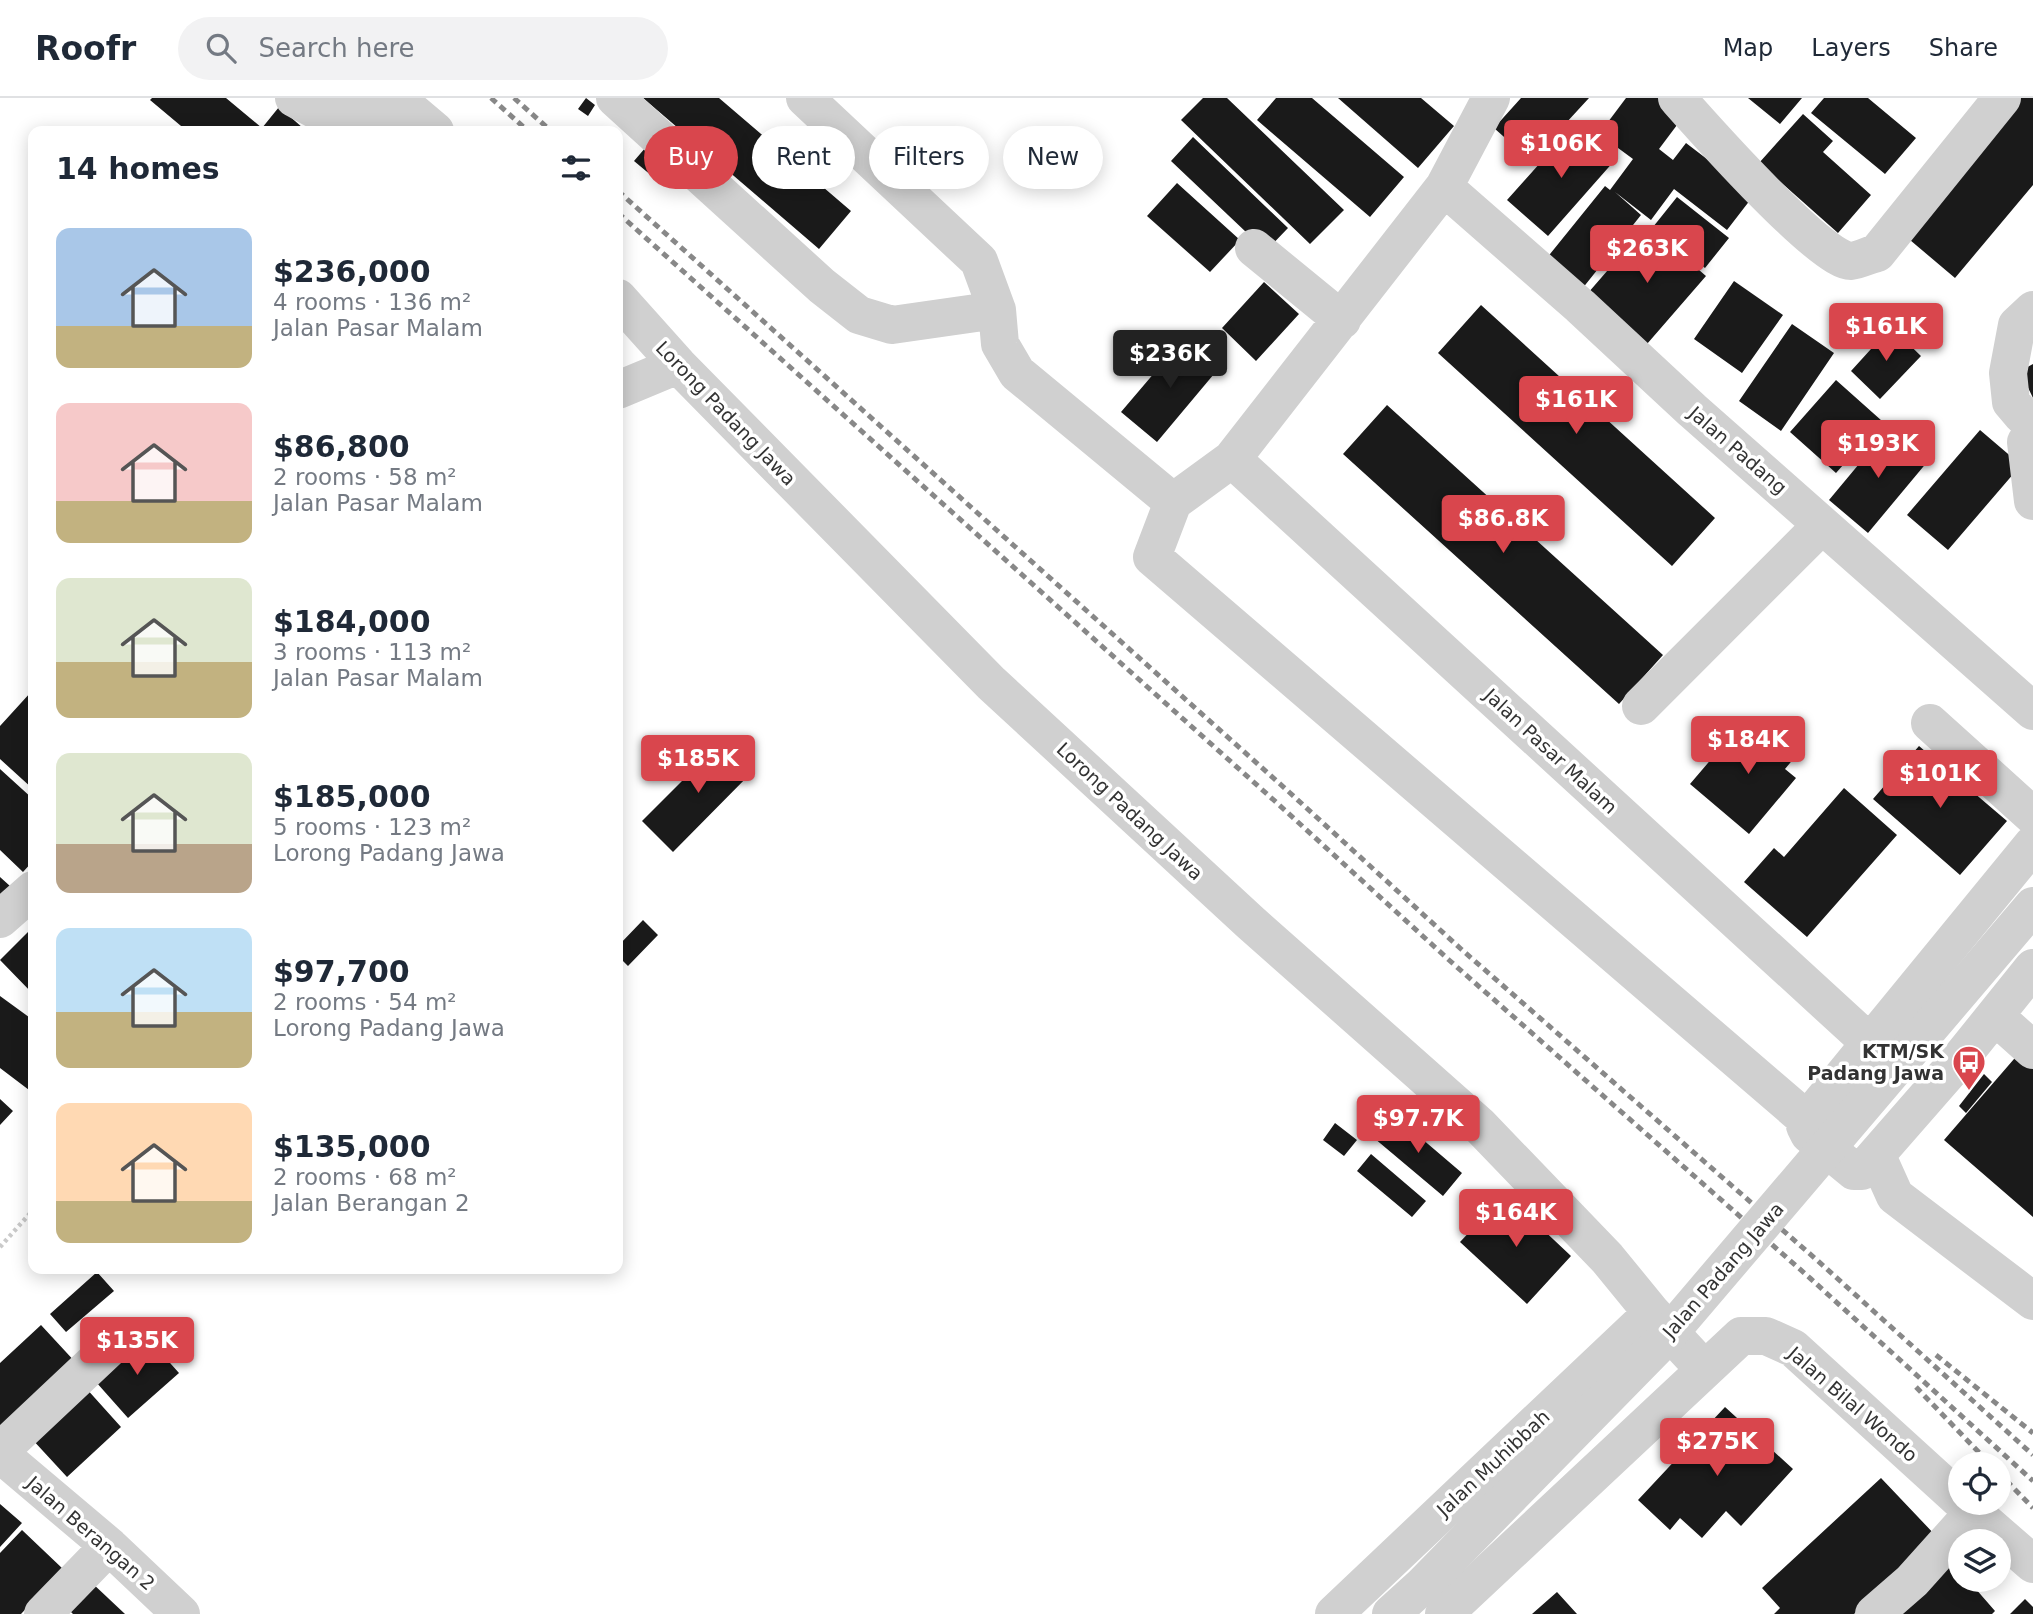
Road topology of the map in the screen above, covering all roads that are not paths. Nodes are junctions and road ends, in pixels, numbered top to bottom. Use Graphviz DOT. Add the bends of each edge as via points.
graph roads {
  1 [pos="294,98"];
  2 [pos="615,98"];
  3 [pos="805,98"];
  4 [pos="1490,98"];
  5 [pos="1677,98"];
  6 [pos="2002,98"];
  7 [pos="413,113"];
  8 [pos="1444,187"];
  9 [pos="1254,248"];
  10 [pos="623,304"];
  11 [pos="997,310"];
  12 [pos="2033,310"];
  13 [pos="1342,320"];
  14 [pos="678,365"];
  15 [pos="623,388"];
  16 [pos="1232,459"];
  17 [pos="2033,501"];
  18 [pos="1173,502"];
  19 [pos="1822,525"];
  20 [pos="1641,706"];
  21 [pos="2033,711"];
  22 [pos="1930,723"];
  23 [pos="2033,816"];
  24 [pos="2033,845"];
  25 [pos="28,894"];
  26 [pos="2033,906"];
  27 [pos="0,919"];
  28 [pos="2033,968"];
  29 [pos="1897,1012"];
  30 [pos="1995,1016"];
  31 [pos="1871,1044"];
  32 [pos="2033,1050"];
  33 [pos="1959,1060"];
  34 [pos="1807,1120"];
  35 [pos="1877,1156"];
  36 [pos="2033,1301"];
  37 [pos="1651,1313"];
  38 [pos="120,1338"];
  39 [pos="1704,1369"];
  40 [pos="0,1453"];
  41 [pos="1948,1489"];
  42 [pos="1959,1515"];
  43 [pos="1977,1515"];
  44 [pos="109,1546"];
  45 [pos="2033,1564"];
  46 [pos="43,1614"];
  47 [pos="181,1614"];
  48 [pos="1334,1614"];
  49 [pos="1391,1614"];
  50 [pos="1444,1614"];
  51 [pos="1874,1614"];
  1 -- 7 [label="street" via="316,110"];
  2 -- 11 [label="street" via="859,315 892,325"];
  3 -- 11 [label="street" via="979,261"];
  4 -- 8 [label="street"];
  5 -- 6 [label="street" via="1766,194 1831,254 1849,261 1877,253"];
  8 -- 13 [label="street"];
  8 -- 19 [label="street, Jalan Padang"];
  9 -- 13 [label="street"];
  10 -- 14 [label="street, Lorong Padang Jawa"];
  11 -- 18 [label="street" via="1000,344 1017,373"];
  12 -- 17 [label="street" via="2017,325 2008,373 2011,402 2024,429"];
  13 -- 16 [label="street"];
  14 -- 15 [label="street"];
  14 -- 37 [label="street, Lorong Padang Jawa" via="991,683 1479,1125 1608,1258"];
  16 -- 18 [label="street"];
  16 -- 31 [label="street, Jalan Pasar Malam"];
  18 -- 34 [label="street" via="1152,557"];
  19 -- 20 [label="street"];
  19 -- 21 [label="street, Jalan Padang"];
  22 -- 23 [label="street"];
  24 -- 29 [label="street"];
  25 -- 27 [label="street"];
  26 -- 49 [label="street, Jalan Padang Jawa, bridge" via="1666,1337"];
  28 -- 30 [label="street"];
  29 -- 31 [label="street"];
  29 -- 33 [label="street"];
  30 -- 32 [label="street"];
  30 -- 33 [label="street"];
  31 -- 34 [label="street"];
  33 -- 35 [label="street"];
  34 -- 35 [label="street" via="1809,1134 1854,1171 1862,1171"];
  35 -- 36 [label="street" via="1895,1196"];
  37 -- 39 [label="street, Lorong Padang Jawa"];
  37 -- 48 [label="street, Jalan Muhibbah"];
  38 -- 40 [label="street"];
  39 -- 41 [label="street, Jalan Bilal Wondo" via="1741,1336 1766,1336 1793,1348"];
  39 -- 50 [label="street"];
  40 -- 44 [label="street, Jalan Berangan 2"];
  42 -- 51 [label="street" via="1912,1581"];
  43 -- 45 [label="street, Jalan Bilal Wondo"];
  44 -- 46 [label="street"];
  44 -- 47 [label="street, Jalan Berangan 2"];
}
